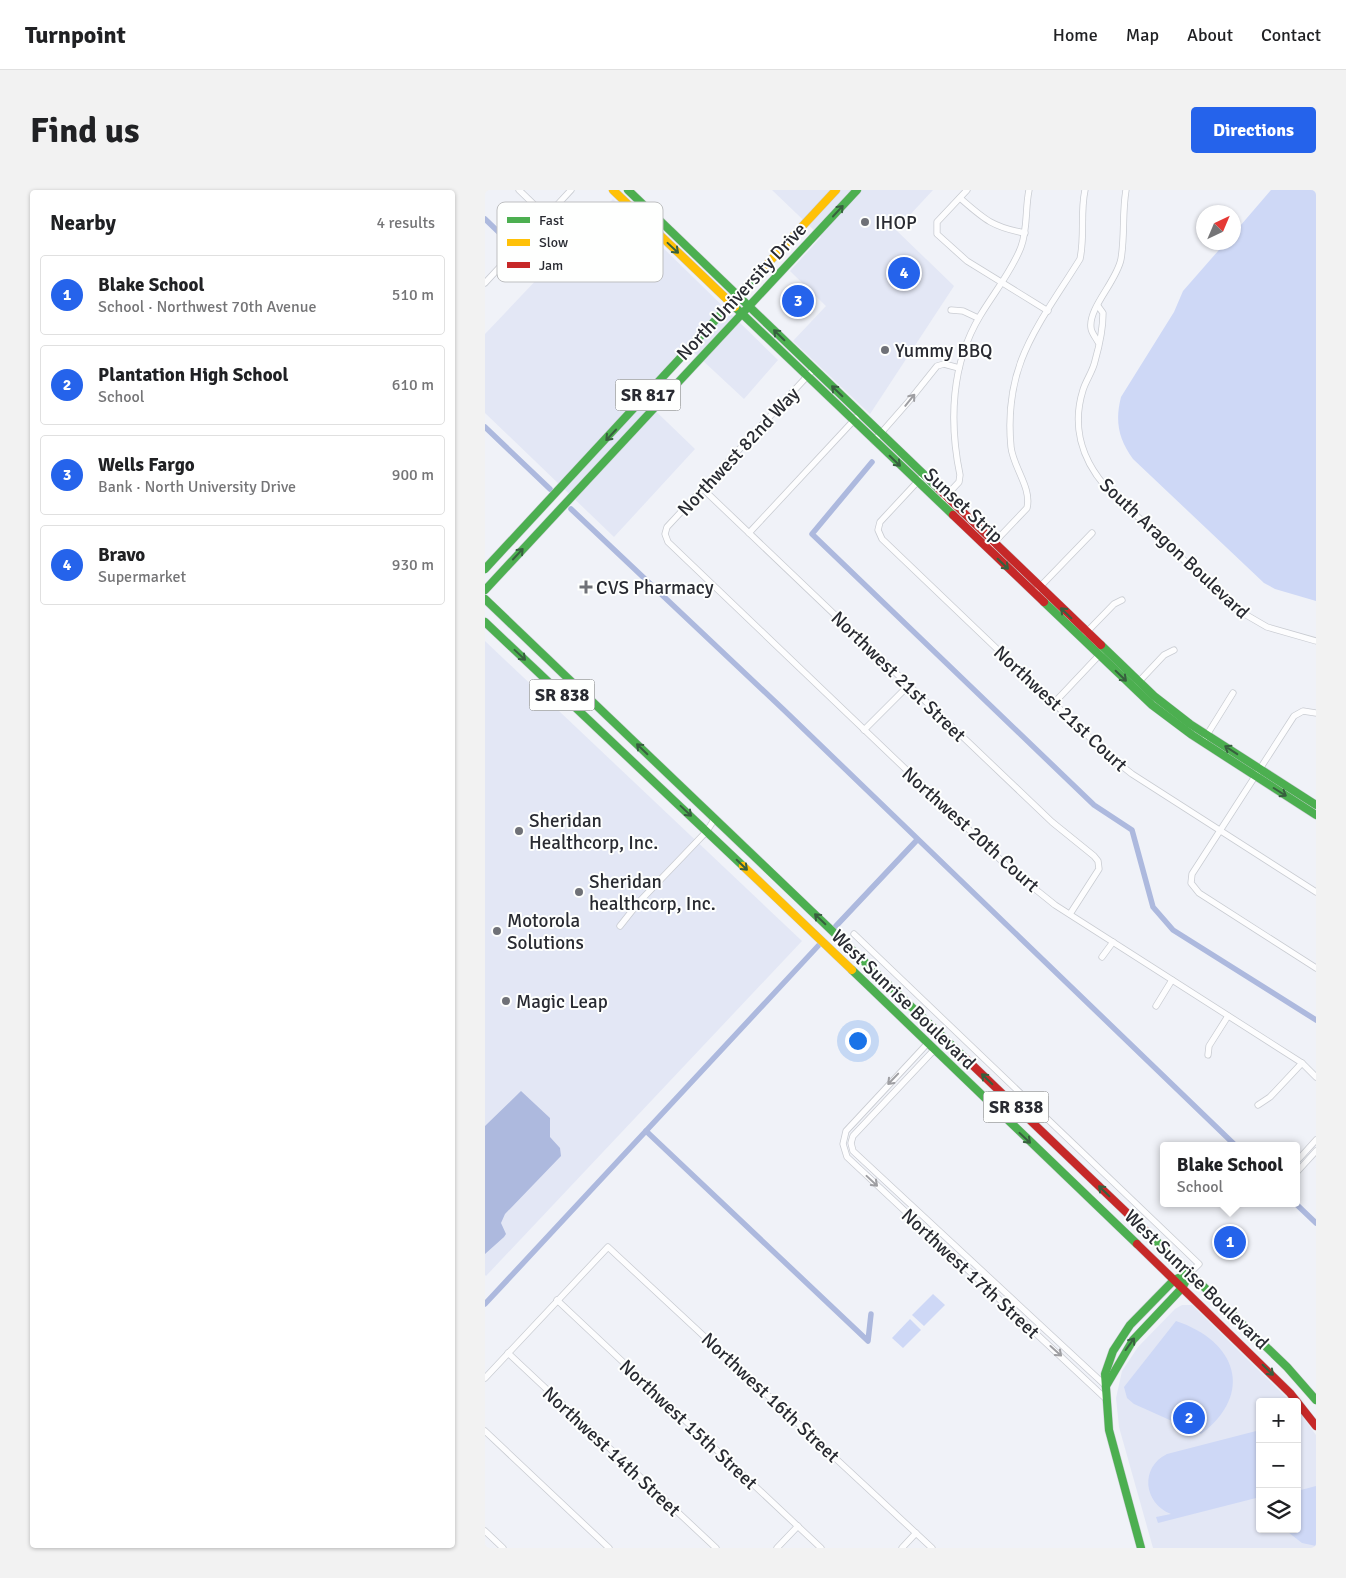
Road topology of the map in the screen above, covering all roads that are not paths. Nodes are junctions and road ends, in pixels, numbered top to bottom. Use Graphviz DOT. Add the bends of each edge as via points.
graph roads {
  1 [pos="519,190"];
  2 [pos="571,190"];
  3 [pos="613,190"];
  4 [pos="628,190"];
  5 [pos="836,190"];
  6 [pos="967,190"];
  7 [pos="1029,190"];
  8 [pos="1085,190"];
  9 [pos="1126,190"];
  10 [pos="856,191"];
  11 [pos="960,198"];
  12 [pos="531,202"];
  13 [pos="560,202"];
  14 [pos="626,202"];
  15 [pos="641,202"];
  16 [pos="663,223"];
  17 [pos="1025,233"];
  18 [pos="663,238"];
  19 [pos="497,269"];
  20 [pos="486,281"];
  21 [pos="1000,282"];
  22 [pos="739,296"];
  23 [pos="732,304"];
  24 [pos="1098,306"];
  25 [pos="749,307"];
  26 [pos="951,310"];
  27 [pos="1048,311"];
  28 [pos="743,314"];
  29 [pos="978,318"];
  30 [pos="1103,325"];
  31 [pos="1091,326"];
  32 [pos="1098,342"];
  33 [pos="959,368"];
  34 [pos="814,369"];
  35 [pos="807,376"];
  36 [pos="860,413"];
  37 [pos="853,421"];
  38 [pos="881,433"];
  39 [pos="874,441"];
  40 [pos="923,475"];
  41 [pos="917,482"];
  42 [pos="703,489"];
  43 [pos="945,497"];
  44 [pos="939,504"];
  45 [pos="749,533"];
  46 [pos="1093,533"];
  47 [pos="665,534"];
  48 [pos="991,546"];
  49 [pos="485,569"];
  50 [pos="485,590"];
  51 [pos="1037,590"];
  52 [pos="485,599"];
  53 [pos="1122,600"];
  54 [pos="485,622"];
  55 [pos="1084,635"];
  56 [pos="1316,640"];
  57 [pos="1174,650"];
  58 [pos="1102,652"];
  59 [pos="1136,685"];
  60 [pos="909,686"];
  61 [pos="1233,693"];
  62 [pos="1054,703"];
  63 [pos="1316,713"];
  64 [pos="864,730"];
  65 [pos="1205,738"];
  66 [pos="1260,769"];
  67 [pos="1256,777"];
  68 [pos="1316,805"];
  69 [pos="1316,815"];
  70 [pos="715,818"];
  71 [pos="707,831"];
  72 [pos="1221,831"];
  73 [pos="1316,892"];
  74 [pos="1070,914"];
  75 [pos="620,926"];
  76 [pos="854,934"];
  77 [pos="1113,942"];
  78 [pos="1102,957"];
  79 [pos="1316,968"];
  80 [pos="1172,980"];
  81 [pos="1156,1006"];
  82 [pos="1228,1016"];
  83 [pos="951,1027"];
  84 [pos="914,1031"];
  85 [pos="939,1034"];
  86 [pos="927,1044"];
  87 [pos="934,1050"];
  88 [pos="1208,1055"];
  89 [pos="1301,1063"];
  90 [pos="1316,1076"];
  91 [pos="1258,1105"];
  92 [pos="1316,1140"];
  93 [pos="1316,1151"];
  94 [pos="1305,1152"];
  95 [pos="1300,1158"];
  96 [pos="1310,1158"];
  97 [pos="1316,1164"];
  98 [pos="1300,1169"];
  99 [pos="1190,1273"];
  100 [pos="1174,1280"];
  101 [pos="1183,1288"];
  102 [pos="557,1300"];
  103 [pos="508,1353"];
  104 [pos="485,1378"];
  105 [pos="1105,1386"];
  106 [pos="1105,1398"];
  107 [pos="1316,1400"];
  108 [pos="1316,1426"];
  109 [pos="485,1431"];
  110 [pos="798,1526"];
  111 [pos="485,1531"];
  112 [pos="916,1533"];
  113 [pos="503,1548"];
  114 [pos="609,1548"];
  115 [pos="716,1548"];
  116 [pos="777,1548"];
  117 [pos="821,1548"];
  118 [pos="902,1548"];
  119 [pos="932,1548"];
  120 [pos="1141,1548"];
  1 -- 12 [label="street"];
  2 -- 13 [label="street"];
  3 -- 14 [label="main road, Sunset Strip, one-way"];
  4 -- 15 [label="main road, Sunset Strip"];
  5 -- 22 [label="main road, North University Drive / SR 817"];
  6 -- 11 [label="street"];
  7 -- 17 [label="street"];
  8 -- 27 [label="street" via="1080,259"];
  9 -- 24 [label="street" via="1121,262"];
  25 -- 10 [label="main road, North University Drive / SR 817, one-way"];
  11 -- 17 [label="street" via="1000,228"];
  11 -- 21 [label="street" via="937,222 937,234 967,261"];
  16 -- 22 [label="main road, Sunset Strip"];
  17 -- 21 [label="street" via="1021,248"];
  18 -- 23 [label="main road, Sunset Strip, one-way"];
  19 -- 20 [label="street"];
  21 -- 27 [label="street"];
  21 -- 29 [label="street"];
  22 -- 23 [label="main road, North University Drive / SR 817"];
  22 -- 25 [label="main road, Sunset Strip"];
  23 -- 28 [label="main road, Sunset Strip"];
  23 -- 49 [label="main road, North University Drive / SR 817, one-way"];
  24 -- 30 [label="street" via="1103,312"];
  24 -- 31 [label="street" via="1093,311"];
  25 -- 28 [label="main road, North University Drive / SR 817"];
  34 -- 25 [label="main road, Sunset Strip, one-way"];
  26 -- 29 [label="street"];
  27 -- 48 [label="street" via="1019,362 1011,393 1011,450 1029,501 1027,508"];
  28 -- 35 [label="main road, Sunset Strip"];
  50 -- 28 [label="main road, North University Drive / SR 817, one-way"];
  29 -- 33 [label="street"];
  30 -- 31 [label="street"];
  30 -- 32 [label="street, South Aragon Boulevard"];
  31 -- 32 [label="street"];
  32 -- 56 [label="street, South Aragon Boulevard" via="1079,412 1083,452 1094,473 1237,609 1267,627"];
  38 -- 33 [label="street, one-way" via="937,366 944,364"];
  33 -- 43 [label="street" via="953,421 960,475 959,482"];
  34 -- 35 [label="street, Northwest 82nd Way"];
  36 -- 34 [label="main road, Sunset Strip, one-way"];
  35 -- 37 [label="main road, Sunset Strip"];
  35 -- 42 [label="street, Northwest 82nd Way"];
  36 -- 37 [label="street"];
  36 -- 38 [label="main road, Sunset Strip"];
  37 -- 39 [label="main road, Sunset Strip"];
  37 -- 45 [label="street"];
  38 -- 39 [label="street"];
  38 -- 40 [label="main road, Sunset Strip"];
  39 -- 41 [label="main road, Sunset Strip, one-way"];
  40 -- 41 [label="street"];
  40 -- 43 [label="main road, Sunset Strip"];
  41 -- 44 [label="main road, Sunset Strip"];
  41 -- 62 [label="street, Northwest 21st Court" via="880,522 878,530 882,539"];
  42 -- 45 [label="street, Northwest 21st Street"];
  42 -- 47 [label="street, Northwest 82nd Way" via="667,527"];
  43 -- 44 [label="street"];
  43 -- 48 [label="main road, Sunset Strip"];
  44 -- 48 [label="main road, Sunset Strip"];
  45 -- 60 [label="street, Northwest 21st Street"];
  46 -- 51 [label="street"];
  47 -- 64 [label="street, Northwest 20th Court" via="668,542"];
  48 -- 51 [label="main road, Sunset Strip"];
  51 -- 55 [label="main road, Sunset Strip"];
  70 -- 52 [label="main road, West Sunrise Boulevard / SR 838, one-way"];
  53 -- 55 [label="street"];
  54 -- 71 [label="main road, West Sunrise Boulevard / SR 838, one-way"];
  55 -- 58 [label="main road, Sunset Strip"];
  57 -- 59 [label="street" via="1164,655"];
  58 -- 59 [label="main road, Sunset Strip"];
  58 -- 62 [label="street"];
  59 -- 65 [label="main road, Sunset Strip"];
  60 -- 64 [label="street"];
  60 -- 74 [label="street, Northwest 21st Street" via="1052,822 1098,861 1099,869"];
  61 -- 65 [label="street"];
  62 -- 72 [label="street, Northwest 21st Court" via="1126,769"];
  63 -- 66 [label="street" via="1303,711 1294,716"];
  64 -- 74 [label="street, Northwest 20th Court" via="1009,868"];
  66 -- 65 [label="main road, Sunset Strip, one-way"];
  65 -- 67 [label="main road, Sunset Strip"];
  66 -- 67 [label="street"];
  66 -- 68 [label="main road, Sunset Strip"];
  67 -- 69 [label="main road, Sunset Strip, one-way"];
  67 -- 72 [label="street"];
  70 -- 71 [label="street"];
  85 -- 70 [label="main road, West Sunrise Boulevard / SR 838, one-way"];
  71 -- 75 [label="street"];
  71 -- 84 [label="main road, West Sunrise Boulevard / SR 838, one-way"];
  72 -- 73 [label="street, Northwest 21st Court"];
  72 -- 79 [label="street" via="1192,874 1191,882 1199,893"];
  74 -- 77 [label="street, Northwest 20th Court"];
  76 -- 83 [label="street"];
  77 -- 78 [label="street"];
  77 -- 80 [label="street, Northwest 20th Court"];
  80 -- 81 [label="street"];
  80 -- 82 [label="street, Northwest 20th Court"];
  82 -- 88 [label="street" via="1209,1046"];
  82 -- 89 [label="street, Northwest 20th Court"];
  83 -- 85 [label="street"];
  83 -- 99 [label="street" via="1199,1264"];
  84 -- 85 [label="main road"];
  84 -- 86 [label="main road, West Sunrise Boulevard / SR 838"];
  99 -- 85 [label="main road, West Sunrise Boulevard / SR 838, one-way"];
  86 -- 87 [label="main road, West Sunrise Boulevard / SR 838"];
  86 -- 106 [label="street, Northwest 17th Street, one-way" via="846,1131 843,1144 847,1157"];
  87 -- 100 [label="main road, West Sunrise Boulevard / SR 838, one-way"];
  87 -- 105 [label="street, Northwest 17th Street" via="853,1136 853,1151"];
  89 -- 90 [label="street, Northwest 20th Court"];
  89 -- 91 [label="street" via="1270,1097"];
  92 -- 94 [label="street"];
  93 -- 96 [label="street"];
  94 -- 95 [label="street"];
  94 -- 96 [label="street"];
  96 -- 97 [label="street"];
  96 -- 98 [label="street"];
  99 -- 100 [label="main road"];
  99 -- 101 [label="main road"];
  99 -- 107 [label="main road, West Sunrise Boulevard / SR 838"];
  100 -- 101 [label="main road, West Sunrise Boulevard / SR 838"];
  100 -- 105 [label="main road" via="1123,1333 1113,1350 1105,1374"];
  105 -- 101 [label="main road, one-way" via="1133,1340"];
  101 -- 108 [label="main road, West Sunrise Boulevard / SR 838, one-way" via="1277,1378"];
  102 -- 103 [label="street"];
  102 -- 110 [label="street, Northwest 15th Street"];
  102 -- 112 [label="street, Northwest 16th Street" via="608,1247"];
  103 -- 104 [label="street"];
  103 -- 115 [label="street, Northwest 14th Street"];
  105 -- 106 [label="main road"];
  106 -- 120 [label="main road" via="1109,1430"];
  109 -- 114 [label="street"];
  110 -- 116 [label="street"];
  110 -- 117 [label="street, Northwest 15th Street"];
  111 -- 113 [label="street"];
  112 -- 118 [label="street"];
  112 -- 119 [label="street, Northwest 16th Street"];
}
